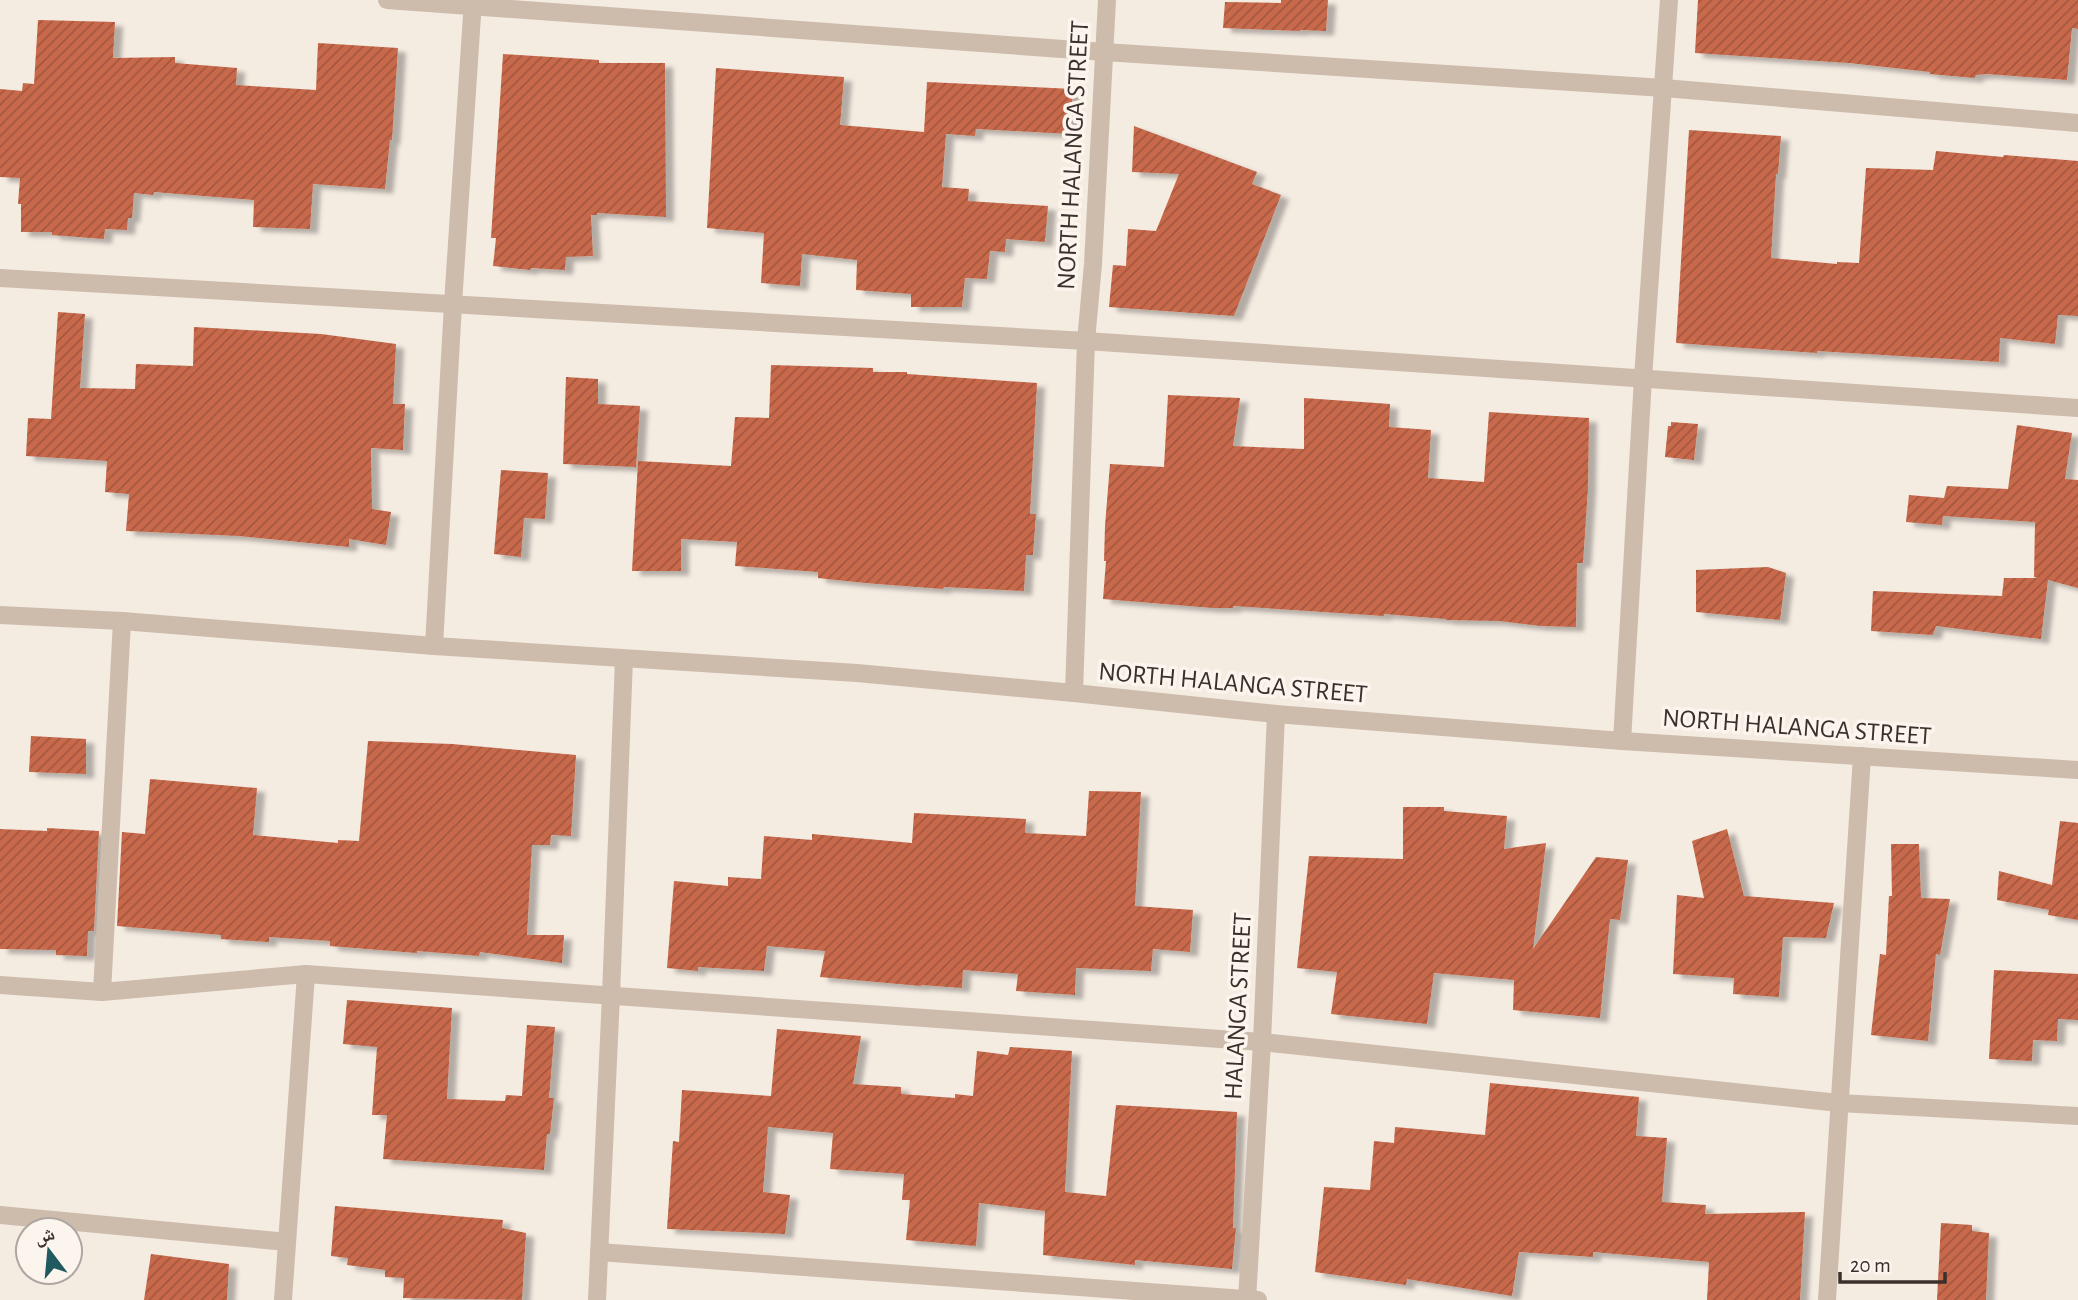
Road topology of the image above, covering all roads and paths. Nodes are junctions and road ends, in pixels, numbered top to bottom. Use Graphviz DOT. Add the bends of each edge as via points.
graph roads {
  1 [pos="387,0"];
  2 [pos="1107,0"];
  3 [pos="1669,0"];
  4 [pos="473,3"];
  5 [pos="1104,52"];
  6 [pos="1664,88"];
  7 [pos="2078,123"];
  8 [pos="0,278"];
  9 [pos="453,304"];
  10 [pos="1086,341"];
  11 [pos="1643,378"];
  12 [pos="2078,408"];
  13 [pos="0,615"];
  14 [pos="122,621"];
  15 [pos="434,646"];
  16 [pos="624,659"];
  17 [pos="1074,693"];
  18 [pos="1276,714"];
  19 [pos="1622,741"];
  20 [pos="1862,756"];
  21 [pos="2078,770"];
  22 [pos="306,974"];
  23 [pos="0,985"];
  24 [pos="102,992"];
  25 [pos="611,995"];
  26 [pos="1262,1042"];
  27 [pos="1839,1103"];
  28 [pos="2078,1116"];
  29 [pos="0,1215"];
  30 [pos="287,1242"];
  31 [pos="599,1252"];
  32 [pos="283,1300"];
  33 [pos="597,1300"];
  34 [pos="1251,1300"];
  35 [pos="1827,1300"];
  1 -- 4 [label="street"];
  2 -- 5 [label="street, NORTH HALANGA STREET"];
  3 -- 6 [label="street"];
  4 -- 5 [label="street"];
  4 -- 9 [label="street"];
  5 -- 6 [label="street"];
  5 -- 10 [label="street, NORTH HALANGA STREET"];
  6 -- 7 [label="street"];
  6 -- 11 [label="street"];
  8 -- 9 [label="street"];
  9 -- 10 [label="street"];
  9 -- 15 [label="street"];
  10 -- 11 [label="street"];
  10 -- 17 [label="street, NORTH HALANGA STREET"];
  11 -- 12 [label="street"];
  11 -- 19 [label="street"];
  13 -- 14 [label="street"];
  14 -- 15 [label="street"];
  14 -- 24 [label="street"];
  15 -- 16 [label="street"];
  16 -- 17 [label="street" via="857,673"];
  16 -- 25 [label="street"];
  17 -- 18 [label="street, NORTH HALANGA STREET"];
  18 -- 19 [label="street, NORTH HALANGA STREET"];
  18 -- 26 [label="street, HALANGA STREET"];
  19 -- 20 [label="street, NORTH HALANGA STREET"];
  20 -- 21 [label="street, NORTH HALANGA STREET"];
  20 -- 27 [label="street"];
  22 -- 24 [label="street"];
  22 -- 25 [label="street"];
  22 -- 30 [label="street"];
  23 -- 24 [label="street"];
  25 -- 26 [label="street"];
  25 -- 31 [label="street"];
  26 -- 27 [label="street"];
  26 -- 34 [label="street, HALANGA STREET"];
  27 -- 28 [label="street"];
  27 -- 35 [label="street"];
  29 -- 30 [label="street"];
  30 -- 32 [label="street"];
  31 -- 33 [label="street"];
  31 -- 34 [label="street"];
}
